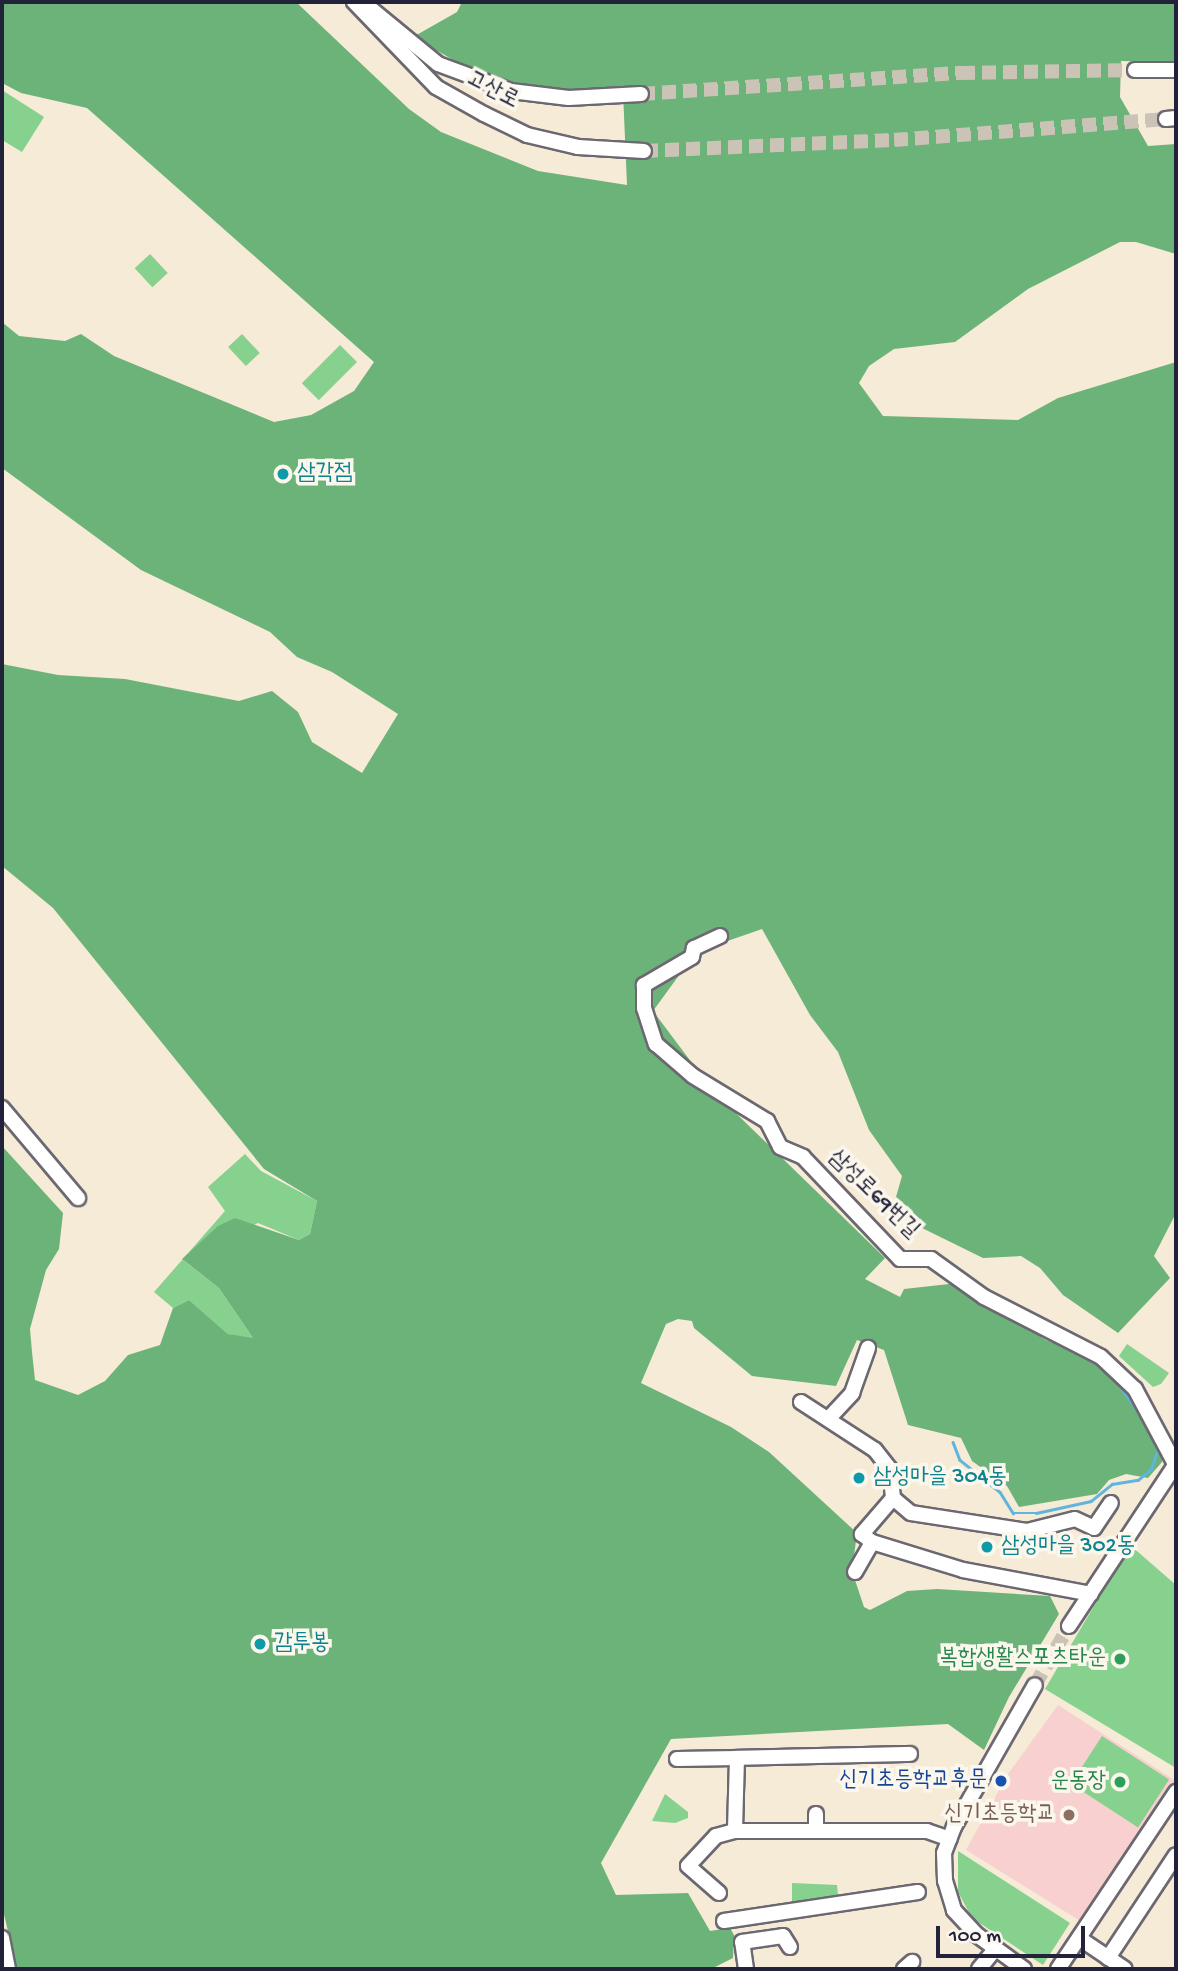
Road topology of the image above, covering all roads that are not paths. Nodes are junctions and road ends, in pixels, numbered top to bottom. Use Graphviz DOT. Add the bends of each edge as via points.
graph roads {
  1 [pos="354,2"];
  2 [pos="361,2"];
  3 [pos="1176,69"];
  4 [pos="1135,70"];
  5 [pos="641,94"];
  6 [pos="644,151"];
  7 [pos="720,936"];
  8 [pos="2,1108"];
  9 [pos="78,1198"];
  10 [pos="868,1349"];
  11 [pos="801,1402"];
  12 [pos="830,1417"];
  13 [pos="1176,1464"];
  14 [pos="893,1498"];
  15 [pos="1111,1503"];
  16 [pos="867,1538"];
  17 [pos="855,1572"];
  18 [pos="1091,1594"];
  19 [pos="1069,1626"];
  20 [pos="1035,1685"];
  21 [pos="910,1754"];
  22 [pos="737,1758"];
  23 [pos="677,1759"];
  24 [pos="1176,1792"];
  25 [pos="816,1814"];
  26 [pos="735,1831"];
  27 [pos="816,1831"];
  28 [pos="950,1839"];
  29 [pos="1176,1855"];
  30 [pos="918,1892"];
  31 [pos="719,1893"];
  32 [pos="724,1921"];
  33 [pos="2,1938"];
  34 [pos="1079,1938"];
  35 [pos="790,1947"];
  36 [pos="995,1949"];
  37 [pos="1108,1958"];
  38 [pos="8,1969"];
  39 [pos="746,1969"];
  40 [pos="979,1969"];
  41 [pos="1024,1969"];
  42 [pos="1058,1969"];
  43 [pos="1125,1969"];
  1 -- 6 [label="street, 고산로" via="436,88 484,114 527,135 578,147"];
  2 -- 5 [label="street, 고산로" via="438,64 511,91 569,98"];
  3 -- 4 [label="street"];
  7 -- 13 [label="street, 삼성로69번길" via="694,947 692,957 644,985 646,1020 656,1044 694,1076 767,1121 780,1147 803,1157 900,1259 931,1259 984,1297 1101,1357 1135,1389"];
  8 -- 9 [label="street"];
  10 -- 12 [label="street" via="852,1393"];
  11 -- 12 [label="street"];
  12 -- 14 [label="street" via="875,1450 890,1469"];
  13 -- 18 [label="street"];
  14 -- 15 [label="street" via="911,1513 1027,1531 1075,1519 1094,1528"];
  14 -- 16 [label="street"];
  16 -- 17 [label="street"];
  16 -- 18 [label="street" via="963,1570"];
  18 -- 19 [label="street"];
  20 -- 28 [label="street"];
  21 -- 22 [label="street"];
  22 -- 23 [label="street"];
  22 -- 26 [label="street"];
  24 -- 34 [label="street"];
  25 -- 27 [label="street"];
  26 -- 27 [label="street"];
  26 -- 31 [label="street" via="716,1836 688,1866"];
  27 -- 28 [label="street" via="928,1831"];
  28 -- 36 [label="street" via="944,1853 945,1881 954,1910"];
  29 -- 37 [label="street"];
  30 -- 32 [label="street"];
  33 -- 38 [label="street"];
  34 -- 37 [label="street"];
  34 -- 42 [label="street"];
  35 -- 39 [label="street" via="783,1936 742,1942"];
  36 -- 40 [label="street"];
  36 -- 41 [label="street"];
  37 -- 43 [label="street"];
}
